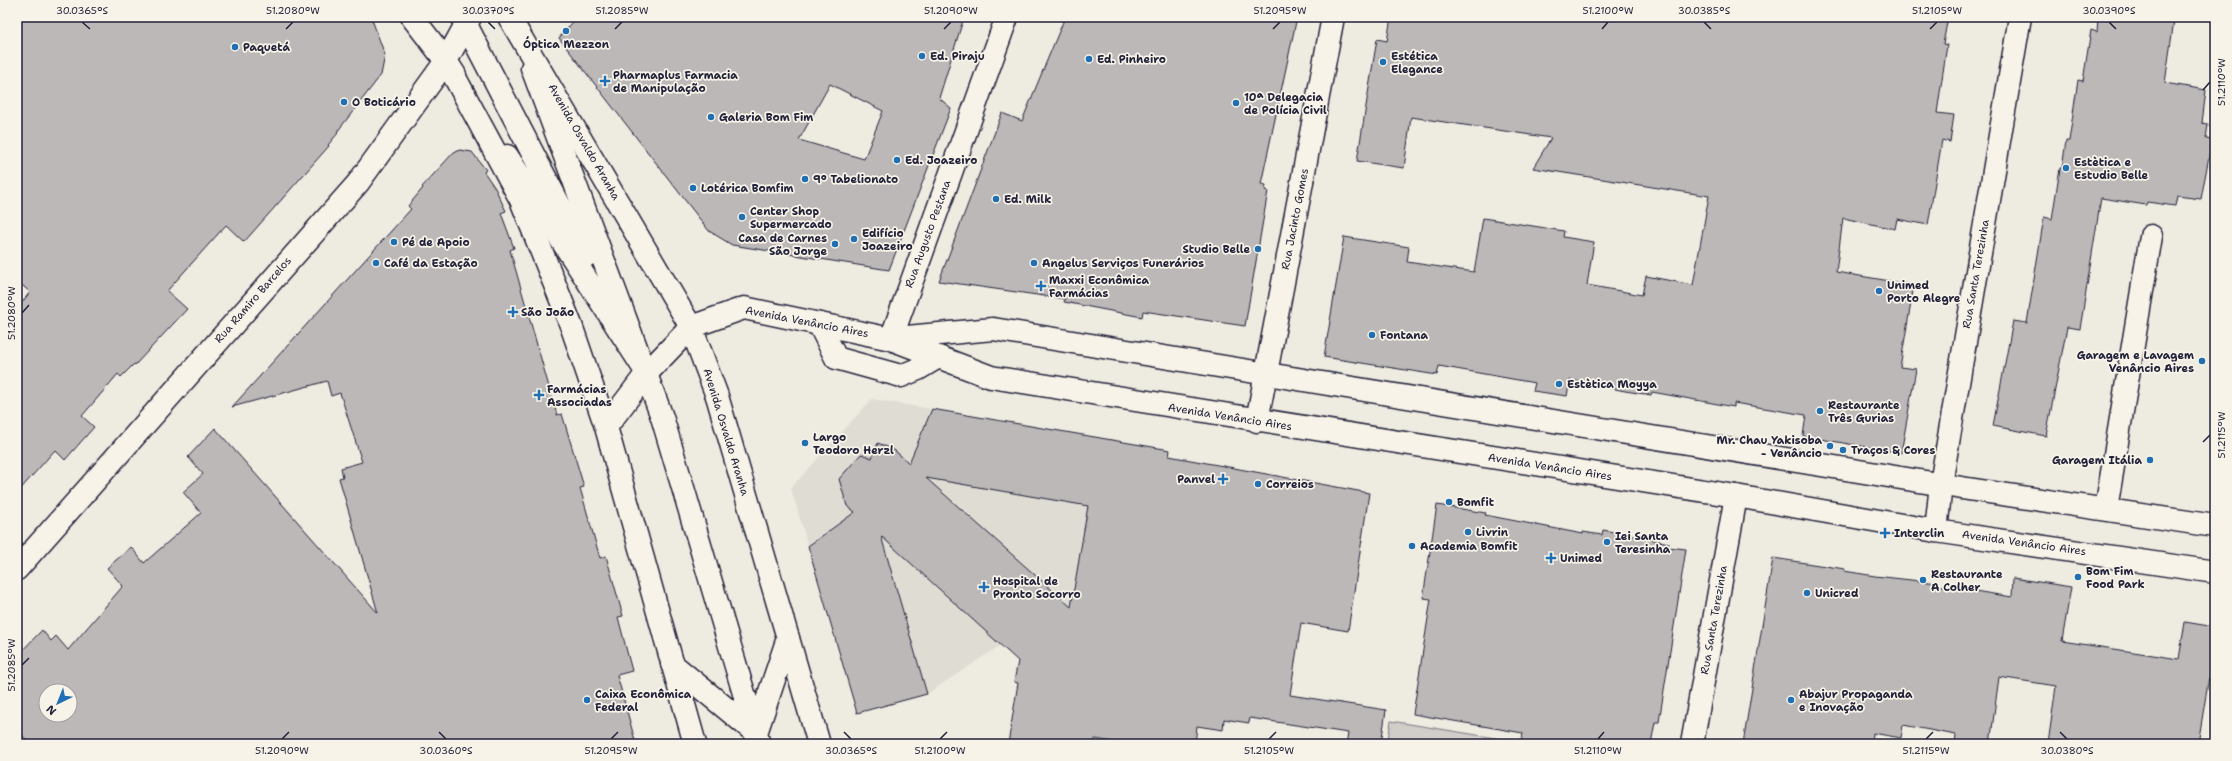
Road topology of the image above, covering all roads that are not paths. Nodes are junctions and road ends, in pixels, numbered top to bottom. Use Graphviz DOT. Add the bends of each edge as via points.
graph roads {
  1 [pos="412,17"];
  2 [pos="1007,17"];
  3 [pos="1334,17"];
  4 [pos="2020,17"];
  5 [pos="466,19"];
  6 [pos="519,21"];
  7 [pos="446,61"];
  8 [pos="2151,236"];
  9 [pos="819,324"];
  10 [pos="691,327"];
  11 [pos="891,339"];
  12 [pos="938,357"];
  13 [pos="647,373"];
  14 [pos="1265,375"];
  15 [pos="1257,421"];
  16 [pos="606,428"];
  17 [pos="1941,484"];
  18 [pos="1736,496"];
  19 [pos="2106,509"];
  20 [pos="2215,526"];
  21 [pos="1936,530"];
  22 [pos="17,569"];
  23 [pos="2215,572"];
  24 [pos="788,638"];
  25 [pos="672,664"];
  26 [pos="757,738"];
  27 [pos="695,744"];
  28 [pos="819,744"];
  29 [pos="1692,744"];
  1 -- 7 [label="main road"];
  2 -- 11 [label="main road, Rua Augusto Pestana"];
  3 -- 14 [label="main road, Rua Jacinto Gomes"];
  4 -- 17 [label="main road, Rua Santa Terezinha"];
  5 -- 7 [label="main road, Rua Ramiro Barcelos"];
  5 -- 13 [label="main road"];
  6 -- 10 [label="main road, Avenida Osvaldo Aranha"];
  6 -- 13 [label="main road"];
  7 -- 13 [label="main road"];
  7 -- 16 [label="main road" via="521,200 571,325"];
  7 -- 22 [label="main road, Rua Ramiro Barcelos" via="358,183"];
  8 -- 19 [label="main road"];
  9 -- 10 [label="main road, Avenida Venâncio Aires" via="744,308"];
  9 -- 11 [label="main road, Avenida Venâncio Aires"];
  9 -- 12 [label="main road" via="836,358 901,376"];
  10 -- 13 [label="main road, Avenida Venâncio Aires"];
  10 -- 24 [label="main road, Avenida Osvaldo Aranha" via="717,396"];
  11 -- 12 [label="main road, Avenida Venâncio Aires"];
  11 -- 14 [label="main road, Avenida Venâncio Aires" via="993,329"];
  12 -- 15 [label="main road, Avenida Venâncio Aires" via="991,377"];
  13 -- 16 [label="main road, Avenida Venâncio Aires"];
  13 -- 26 [label="main road"];
  14 -- 15 [label="main road, Rua Jacinto Gomes"];
  14 -- 17 [label="main road, Avenida Venâncio Aires"];
  15 -- 18 [label="main road, Avenida Venâncio Aires"];
  16 -- 25 [label="main road"];
  17 -- 19 [label="main road, Avenida Venâncio Aires"];
  17 -- 21 [label="main road, Rua Santa Terezinha"];
  18 -- 21 [label="main road, Avenida Venâncio Aires"];
  18 -- 29 [label="main road, Rua Santa Terezinha"];
  19 -- 20 [label="main road, Avenida Venâncio Aires"];
  21 -- 23 [label="main road, Avenida Venâncio Aires"];
  24 -- 26 [label="main road"];
  24 -- 28 [label="main road, Avenida Osvaldo Aranha"];
  25 -- 26 [label="main road"];
  25 -- 27 [label="main road"];
}
